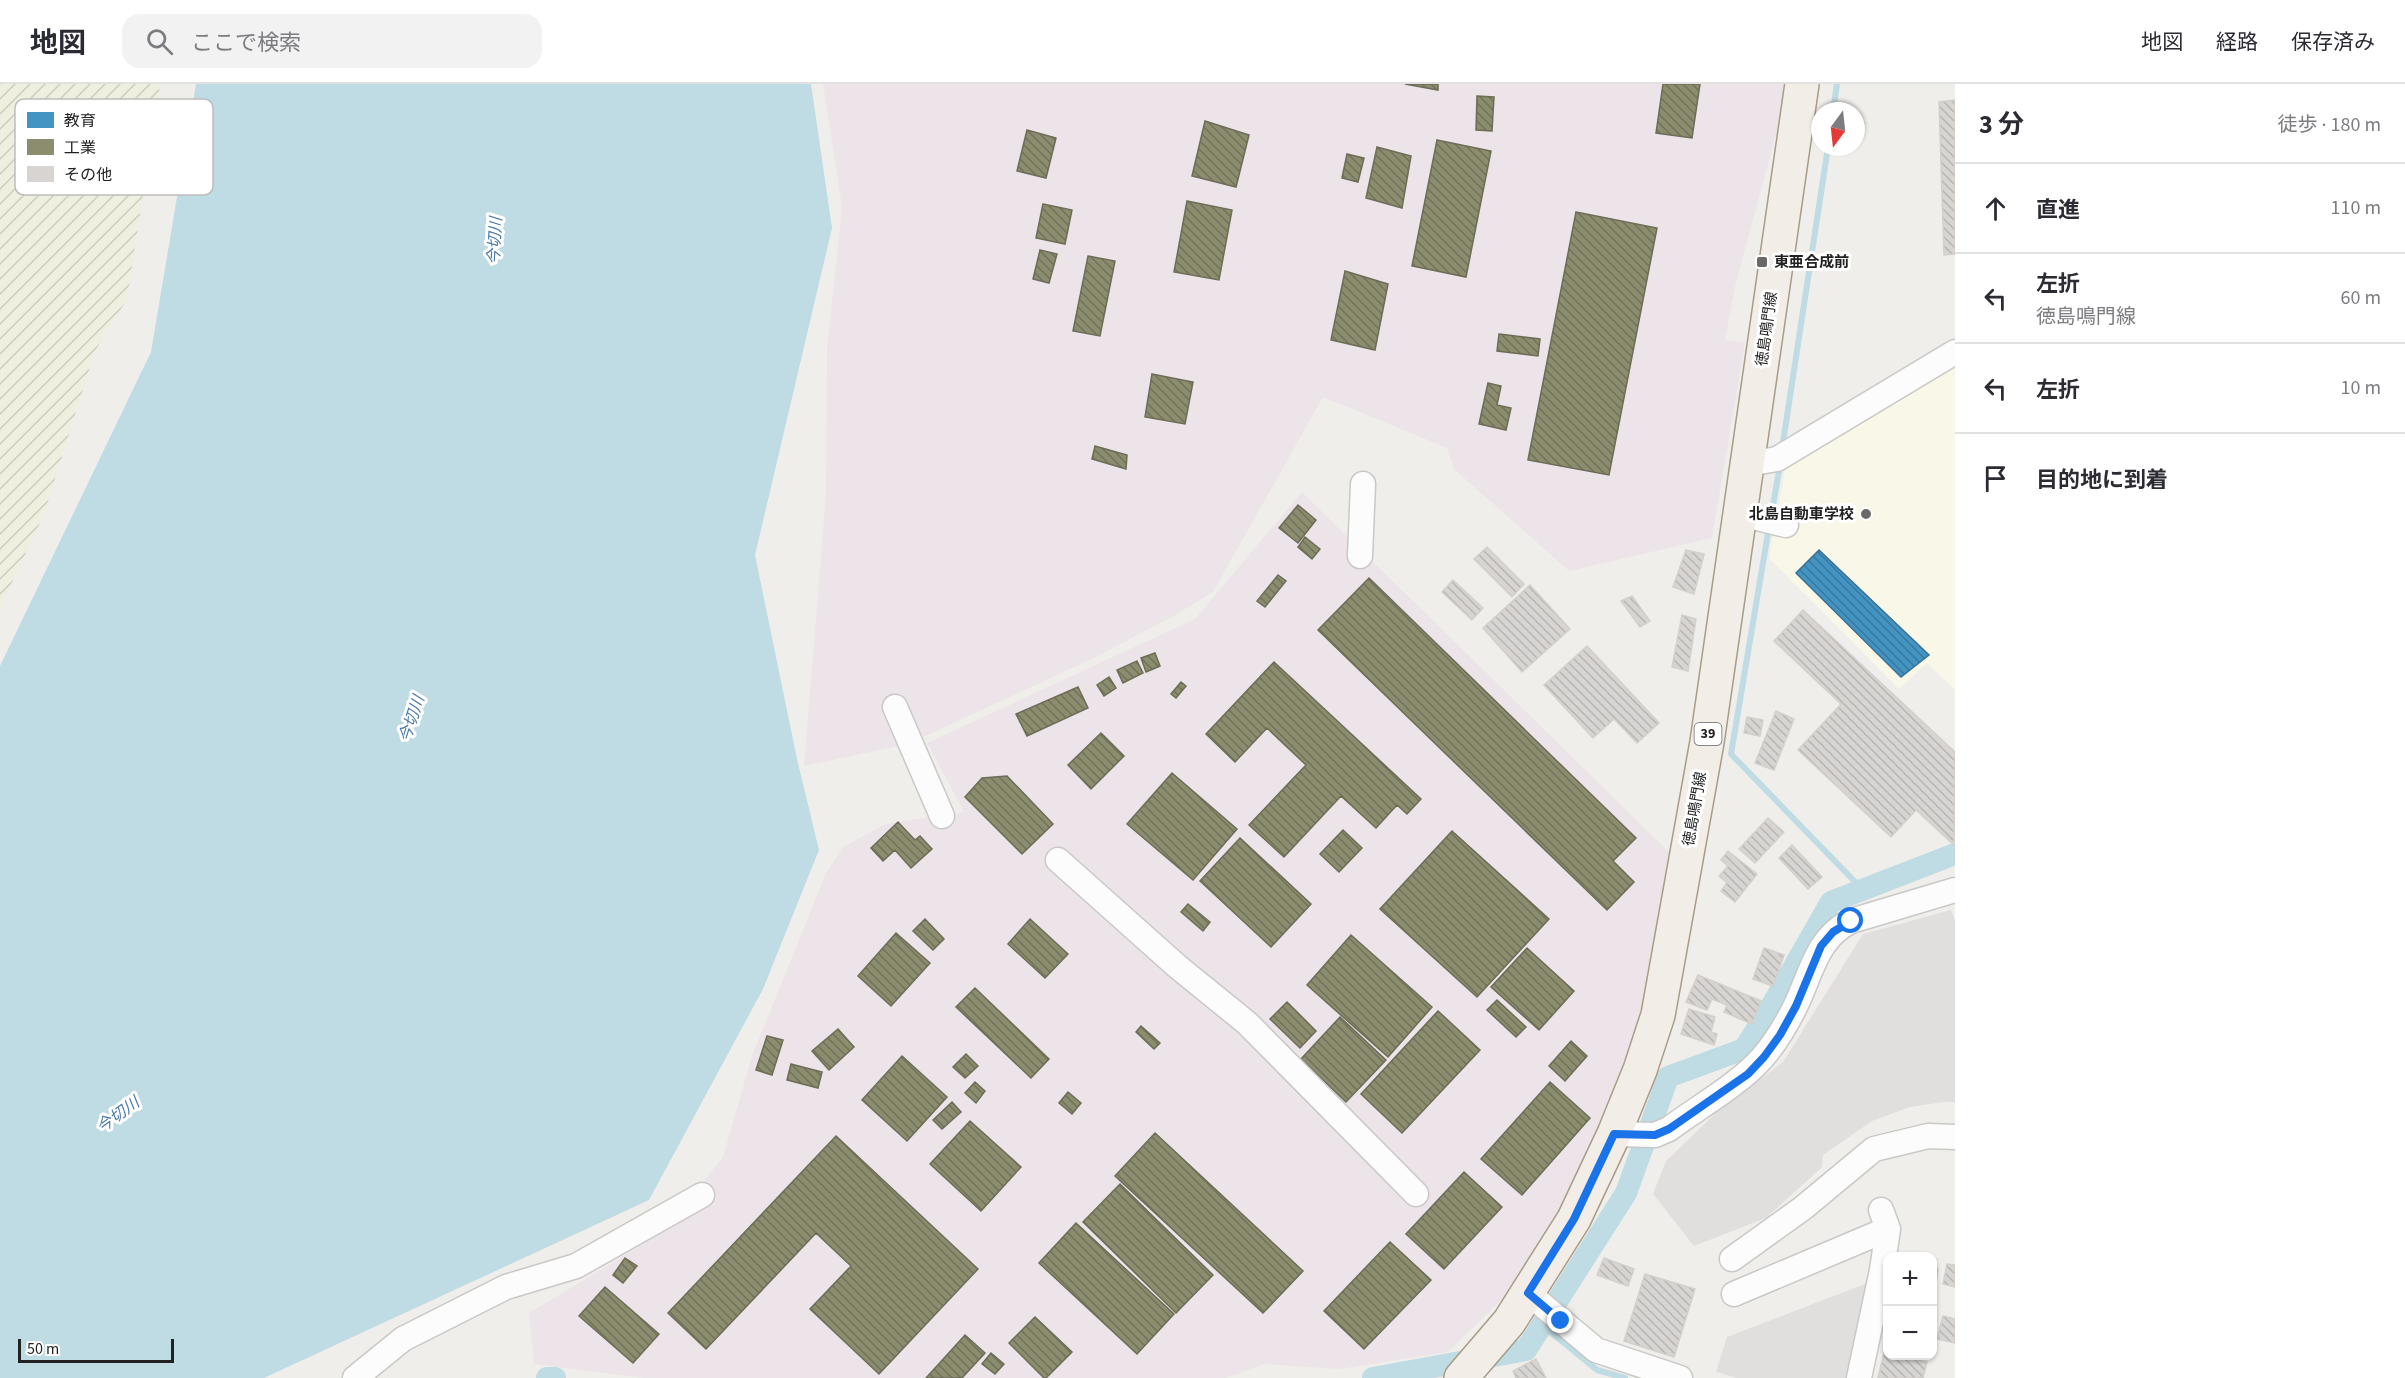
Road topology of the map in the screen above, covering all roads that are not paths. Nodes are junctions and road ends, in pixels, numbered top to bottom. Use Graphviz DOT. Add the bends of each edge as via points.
graph roads {
  1 [pos="1802,84"];
  2 [pos="1955,352"];
  3 [pos="1748,464"];
  4 [pos="1363,484"];
  5 [pos="1741,514"];
  6 [pos="1786,525"];
  7 [pos="1360,556"];
  8 [pos="895,707"];
  9 [pos="942,816"];
  10 [pos="1058,860"];
  11 [pos="1955,890"];
  12 [pos="1614,1134"];
  13 [pos="1955,1137"];
  14 [pos="1416,1194"];
  15 [pos="702,1195"];
  16 [pos="1732,1260"];
  17 [pos="1528,1293"];
  18 [pos="1734,1294"];
  19 [pos="1463,1376"];
  20 [pos="355,1378"];
  21 [pos="1680,1378"];
  22 [pos="1859,1378"];
  1 -- 3 [label="main road, 徳島鳴門線 / 39"];
  2 -- 3 [label="street" via="1777,459"];
  3 -- 5 [label="main road, 徳島鳴門線 / 39"];
  4 -- 7 [label="street"];
  5 -- 6 [label="street"];
  5 -- 12 [label="main road, 徳島鳴門線 / 39" via="1707,742 1658,1015"];
  8 -- 9 [label="street"];
  10 -- 14 [label="street" via="1246,1023"];
  11 -- 12 [label="street" via="1839,927 1821,946 1780,1035 1748,1074 1669,1129 1655,1135"];
  12 -- 17 [label="main road, 徳島鳴門線 / 39" via="1574,1219"];
  13 -- 16 [label="street" via="1928,1136 1874,1149"];
  15 -- 20 [label="street" via="576,1266 506,1287 403,1339"];
  17 -- 19 [label="main road, 徳島鳴門線 / 39"];
  17 -- 21 [label="street" via="1596,1350"];
  18 -- 22 [label="street" via="1884,1220 1882,1270"];
}
